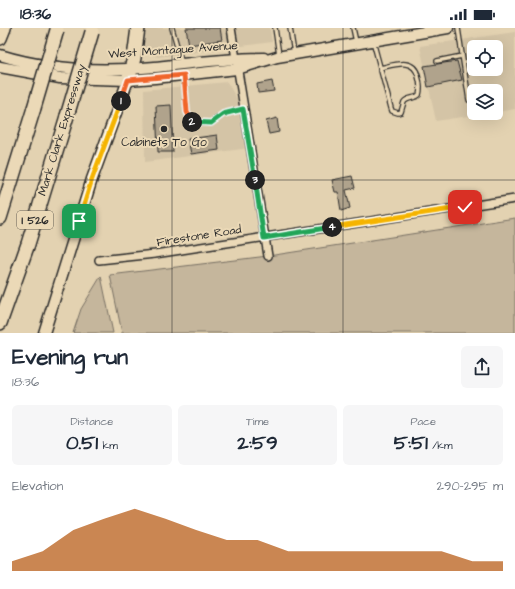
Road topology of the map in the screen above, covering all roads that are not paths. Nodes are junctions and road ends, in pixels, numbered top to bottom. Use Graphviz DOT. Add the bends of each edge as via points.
graph roads {
  1 [pos="4,28"];
  2 [pos="138,28"];
  3 [pos="172,28"];
  4 [pos="231,28"];
  5 [pos="275,28"];
  6 [pos="290,28"];
  7 [pos="353,28"];
  8 [pos="448,28"];
  9 [pos="458,28"];
  10 [pos="58,29"];
  11 [pos="93,30"];
  12 [pos="0,38"];
  13 [pos="372,40"];
  14 [pos="356,43"];
  15 [pos="295,54"];
  16 [pos="0,55"];
  17 [pos="462,56"];
  18 [pos="278,57"];
  19 [pos="236,58"];
  20 [pos="437,61"];
  21 [pos="182,64"];
  22 [pos="0,67"];
  23 [pos="380,68"];
  24 [pos="237,69"];
  25 [pos="130,74"];
  26 [pos="184,75"];
  27 [pos="467,87"];
  28 [pos="243,109"];
  29 [pos="515,199"];
  30 [pos="0,218"];
  31 [pos="264,238"];
  32 [pos="268,256"];
  33 [pos="99,260"];
  34 [pos="0,323"];
  35 [pos="44,333"];
  1 -- 12 [label="highway"];
  2 -- 25 [label="highway"];
  3 -- 21 [label="lane"];
  4 -- 19 [label="street"];
  5 -- 18 [label="lane"];
  6 -- 15 [label="lane"];
  7 -- 14 [label="lane"];
  8 -- 13 [label="main road, West Montague Avenue"];
  9 -- 17 [label="lane"];
  10 -- 30 [label="highway, I 526, bridge"];
  11 -- 34 [label="highway, Mark Clark Expressway / I 526, bridge" via="28,244"];
  13 -- 14 [label="main road, West Montague Avenue"];
  13 -- 23 [label="lane"];
  14 -- 15 [label="main road, West Montague Avenue"];
  15 -- 18 [label="main road, West Montague Avenue"];
  16 -- 25 [label="main road, West Montague Avenue" via="61,67"];
  17 -- 20 [label="lane"];
  17 -- 27 [label="lane"];
  18 -- 19 [label="main road, West Montague Avenue"];
  18 -- 24 [label="main road, West Montague Avenue"];
  19 -- 21 [label="main road, West Montague Avenue"];
  19 -- 24 [label="street"];
  21 -- 25 [label="main road, West Montague Avenue"];
  21 -- 26 [label="lane"];
  22 -- 25 [label="main road, West Montague Avenue" via="60,78"];
  23 -- 23 [label="lane" via="392,111 401,112 407,99 419,95 420,81 417,71 407,63"];
  24 -- 26 [label="main road, West Montague Avenue"];
  24 -- 28 [label="street"];
  25 -- 26 [label="main road, West Montague Avenue"];
  25 -- 35 [label="main road" via="92,179"];
  26 -- 28 [label="lane" via="187,112 193,123 211,123 223,114"];
  28 -- 31 [label="street"];
  29 -- 31 [label="street, Firestone Road"];
  31 -- 32 [label="street"];
  31 -- 33 [label="street, Firestone Road"];
}
